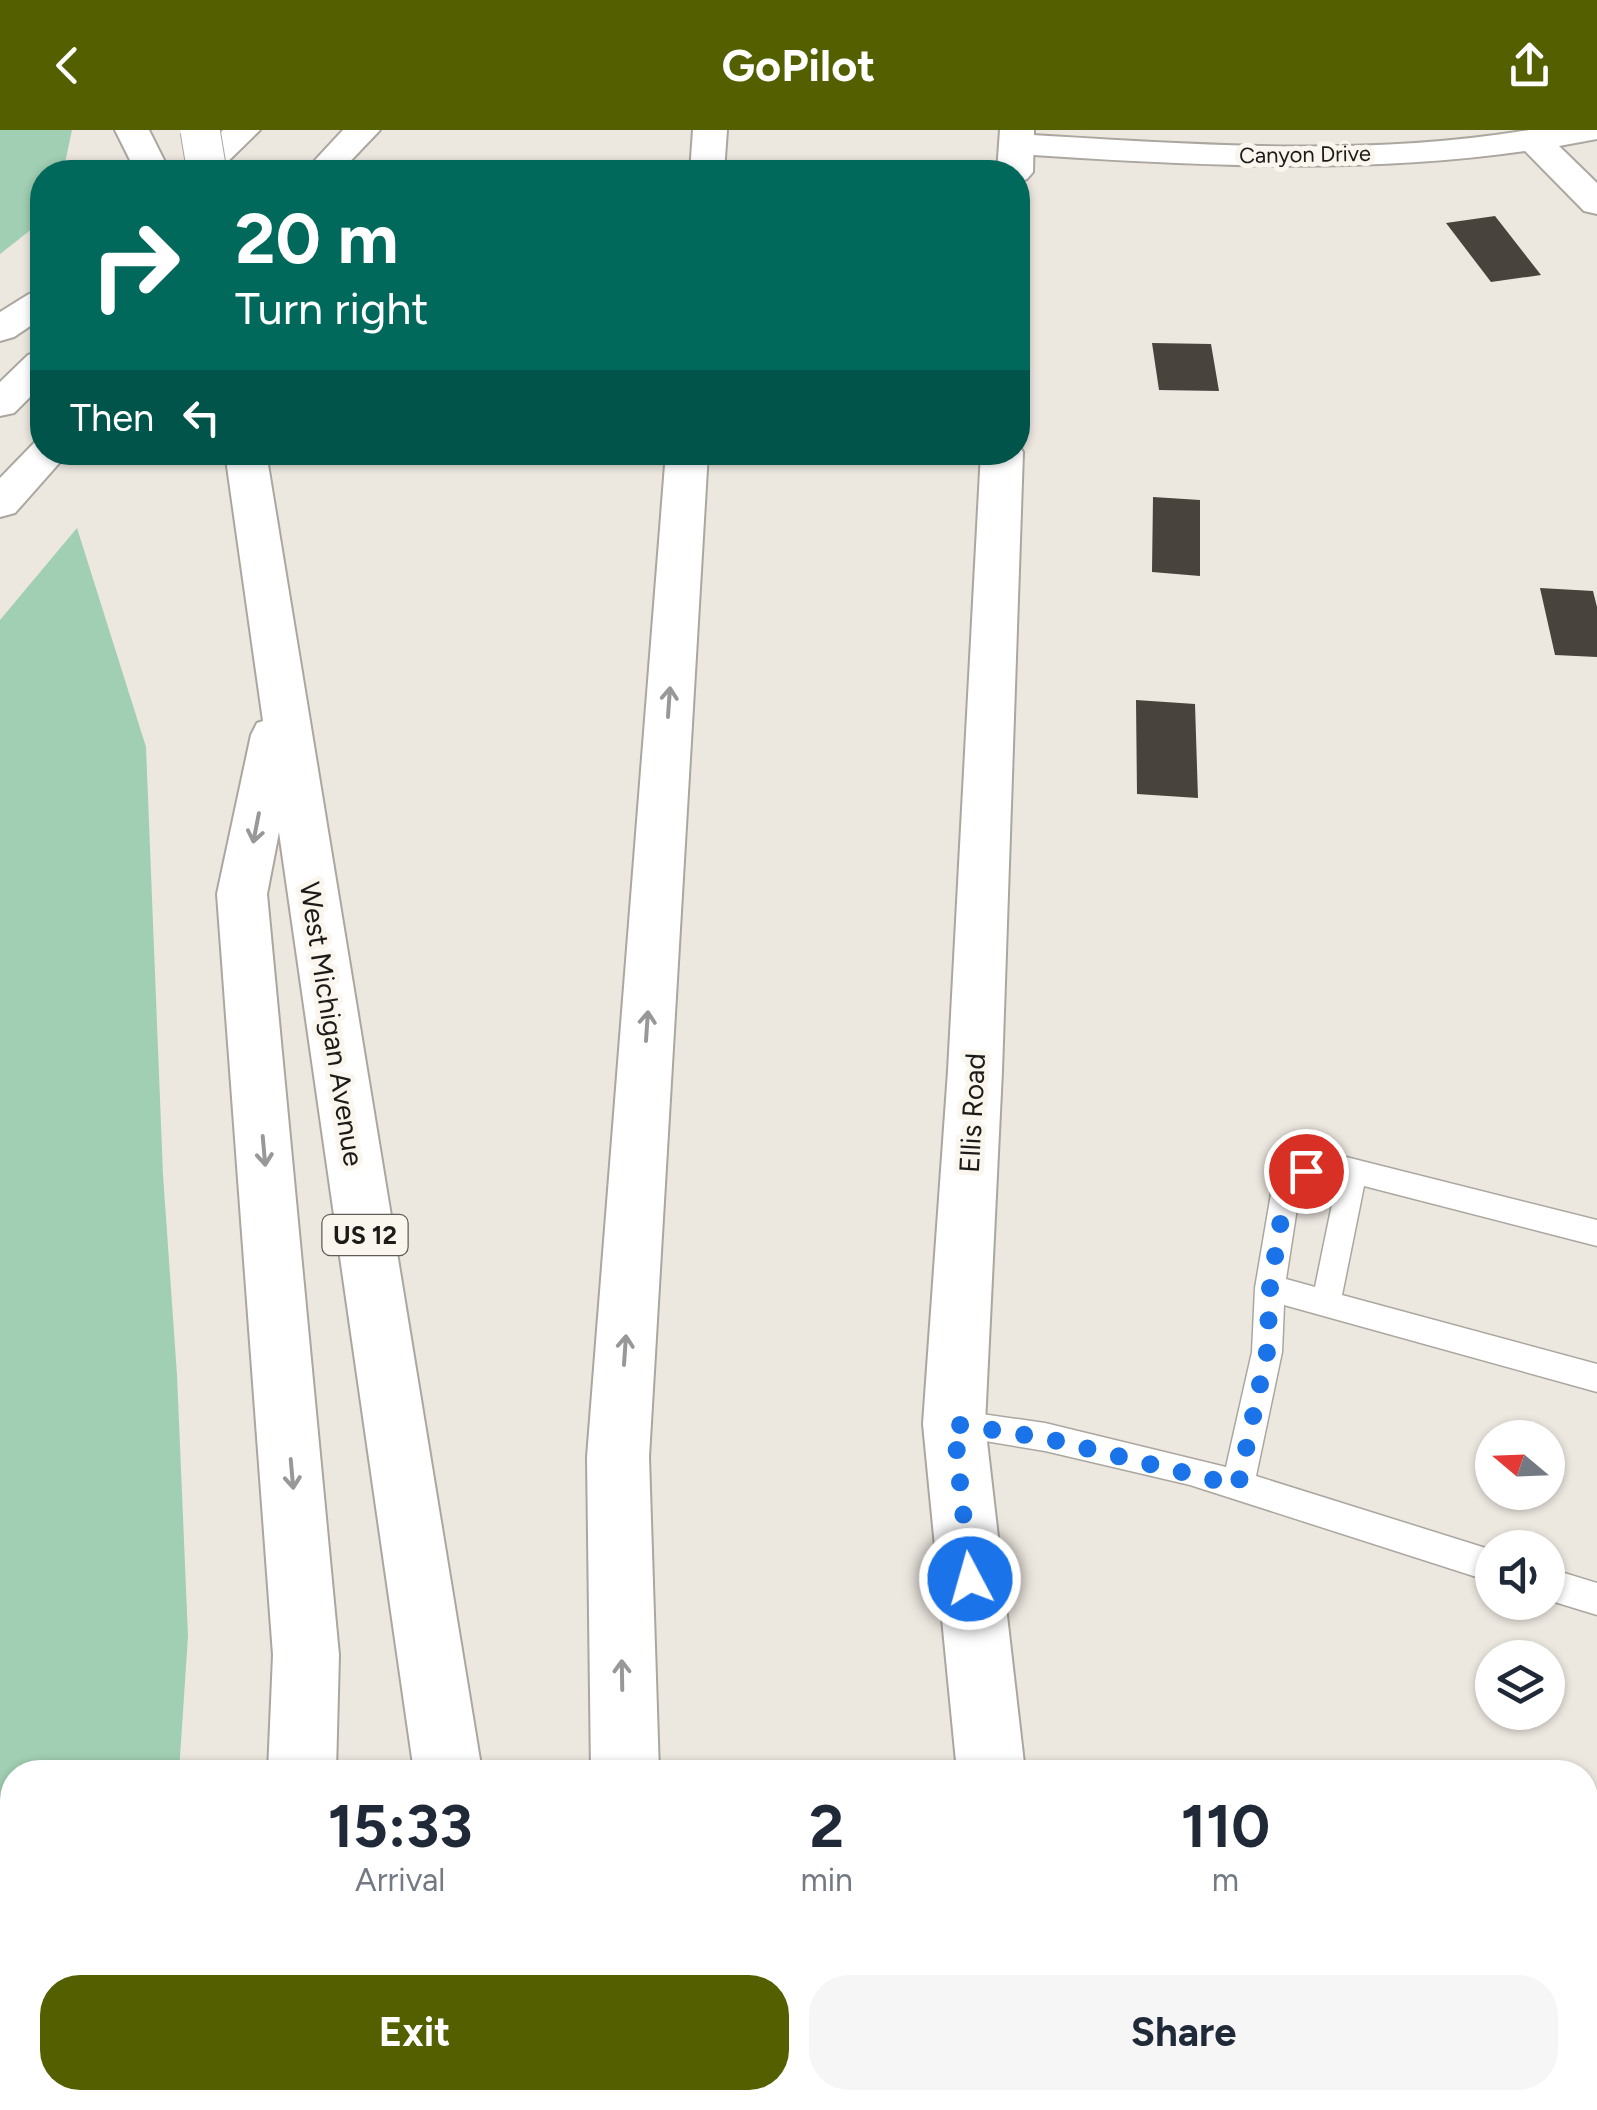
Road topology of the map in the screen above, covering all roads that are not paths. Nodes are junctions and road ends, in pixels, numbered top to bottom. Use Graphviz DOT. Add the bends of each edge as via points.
graph roads {
  1 [pos="200,130"];
  2 [pos="243,130"];
  3 [pos="281,130"];
  4 [pos="363,130"];
  5 [pos="710,130"];
  6 [pos="1592,130"];
  7 [pos="134,134"];
  8 [pos="1534,142"];
  9 [pos="1016,149"];
  10 [pos="147,160"];
  11 [pos="205,160"];
  12 [pos="210,160"];
  13 [pos="250,160"];
  14 [pos="334,160"];
  15 [pos="707,160"];
  16 [pos="1597,204"];
  17 [pos="30,310"];
  18 [pos="0,329"];
  19 [pos="30,375"];
  20 [pos="0,404"];
  21 [pos="37,465"];
  22 [pos="248,465"];
  23 [pos="686,465"];
  24 [pos="1001,465"];
  25 [pos="0,503"];
  26 [pos="282,698"];
  27 [pos="1353,1171"];
  28 [pos="1597,1233"];
  29 [pos="1270,1288"];
  30 [pos="1326,1304"];
  31 [pos="1597,1378"];
  32 [pos="954,1424"];
  33 [pos="1238,1486"];
  34 [pos="1475,1561"];
  35 [pos="1565,1589"];
  36 [pos="1597,1599"];
  37 [pos="302,1760"];
  38 [pos="446,1760"];
  39 [pos="625,1760"];
  40 [pos="990,1760"];
  1 -- 11 [label="main road, bridge"];
  2 -- 12 [label="main road"];
  3 -- 13 [label="main road"];
  4 -- 14 [label="main road"];
  5 -- 15 [label="main road"];
  6 -- 8 [label="main road, Canyon Drive"];
  7 -- 10 [label="main road"];
  8 -- 9 [label="main road, Canyon Drive" via="1343,156"];
  8 -- 16 [label="main road"];
  17 -- 18 [label="main road"];
  19 -- 20 [label="main road"];
  21 -- 25 [label="main road"];
  22 -- 26 [label="main road, West Michigan Avenue / US 12"];
  39 -- 23 [label="main road, one-way" via="618,1457"];
  24 -- 32 [label="main road, Ellis Road"];
  26 -- 37 [label="main road, one-way" via="242,894 306,1654"];
  26 -- 38 [label="main road, West Michigan Avenue / US 12"];
  27 -- 28 [label="lane"];
  27 -- 29 [label="lane" via="1306,1171 1287,1182"];
  27 -- 30 [label="lane"];
  29 -- 30 [label="lane"];
  29 -- 33 [label="lane" via="1267,1352"];
  30 -- 31 [label="lane"];
  32 -- 33 [label="lane" via="1045,1438"];
  32 -- 40 [label="main road, Ellis Road"];
  33 -- 34 [label="lane"];
  35 -- 36 [label="lane"];
}
